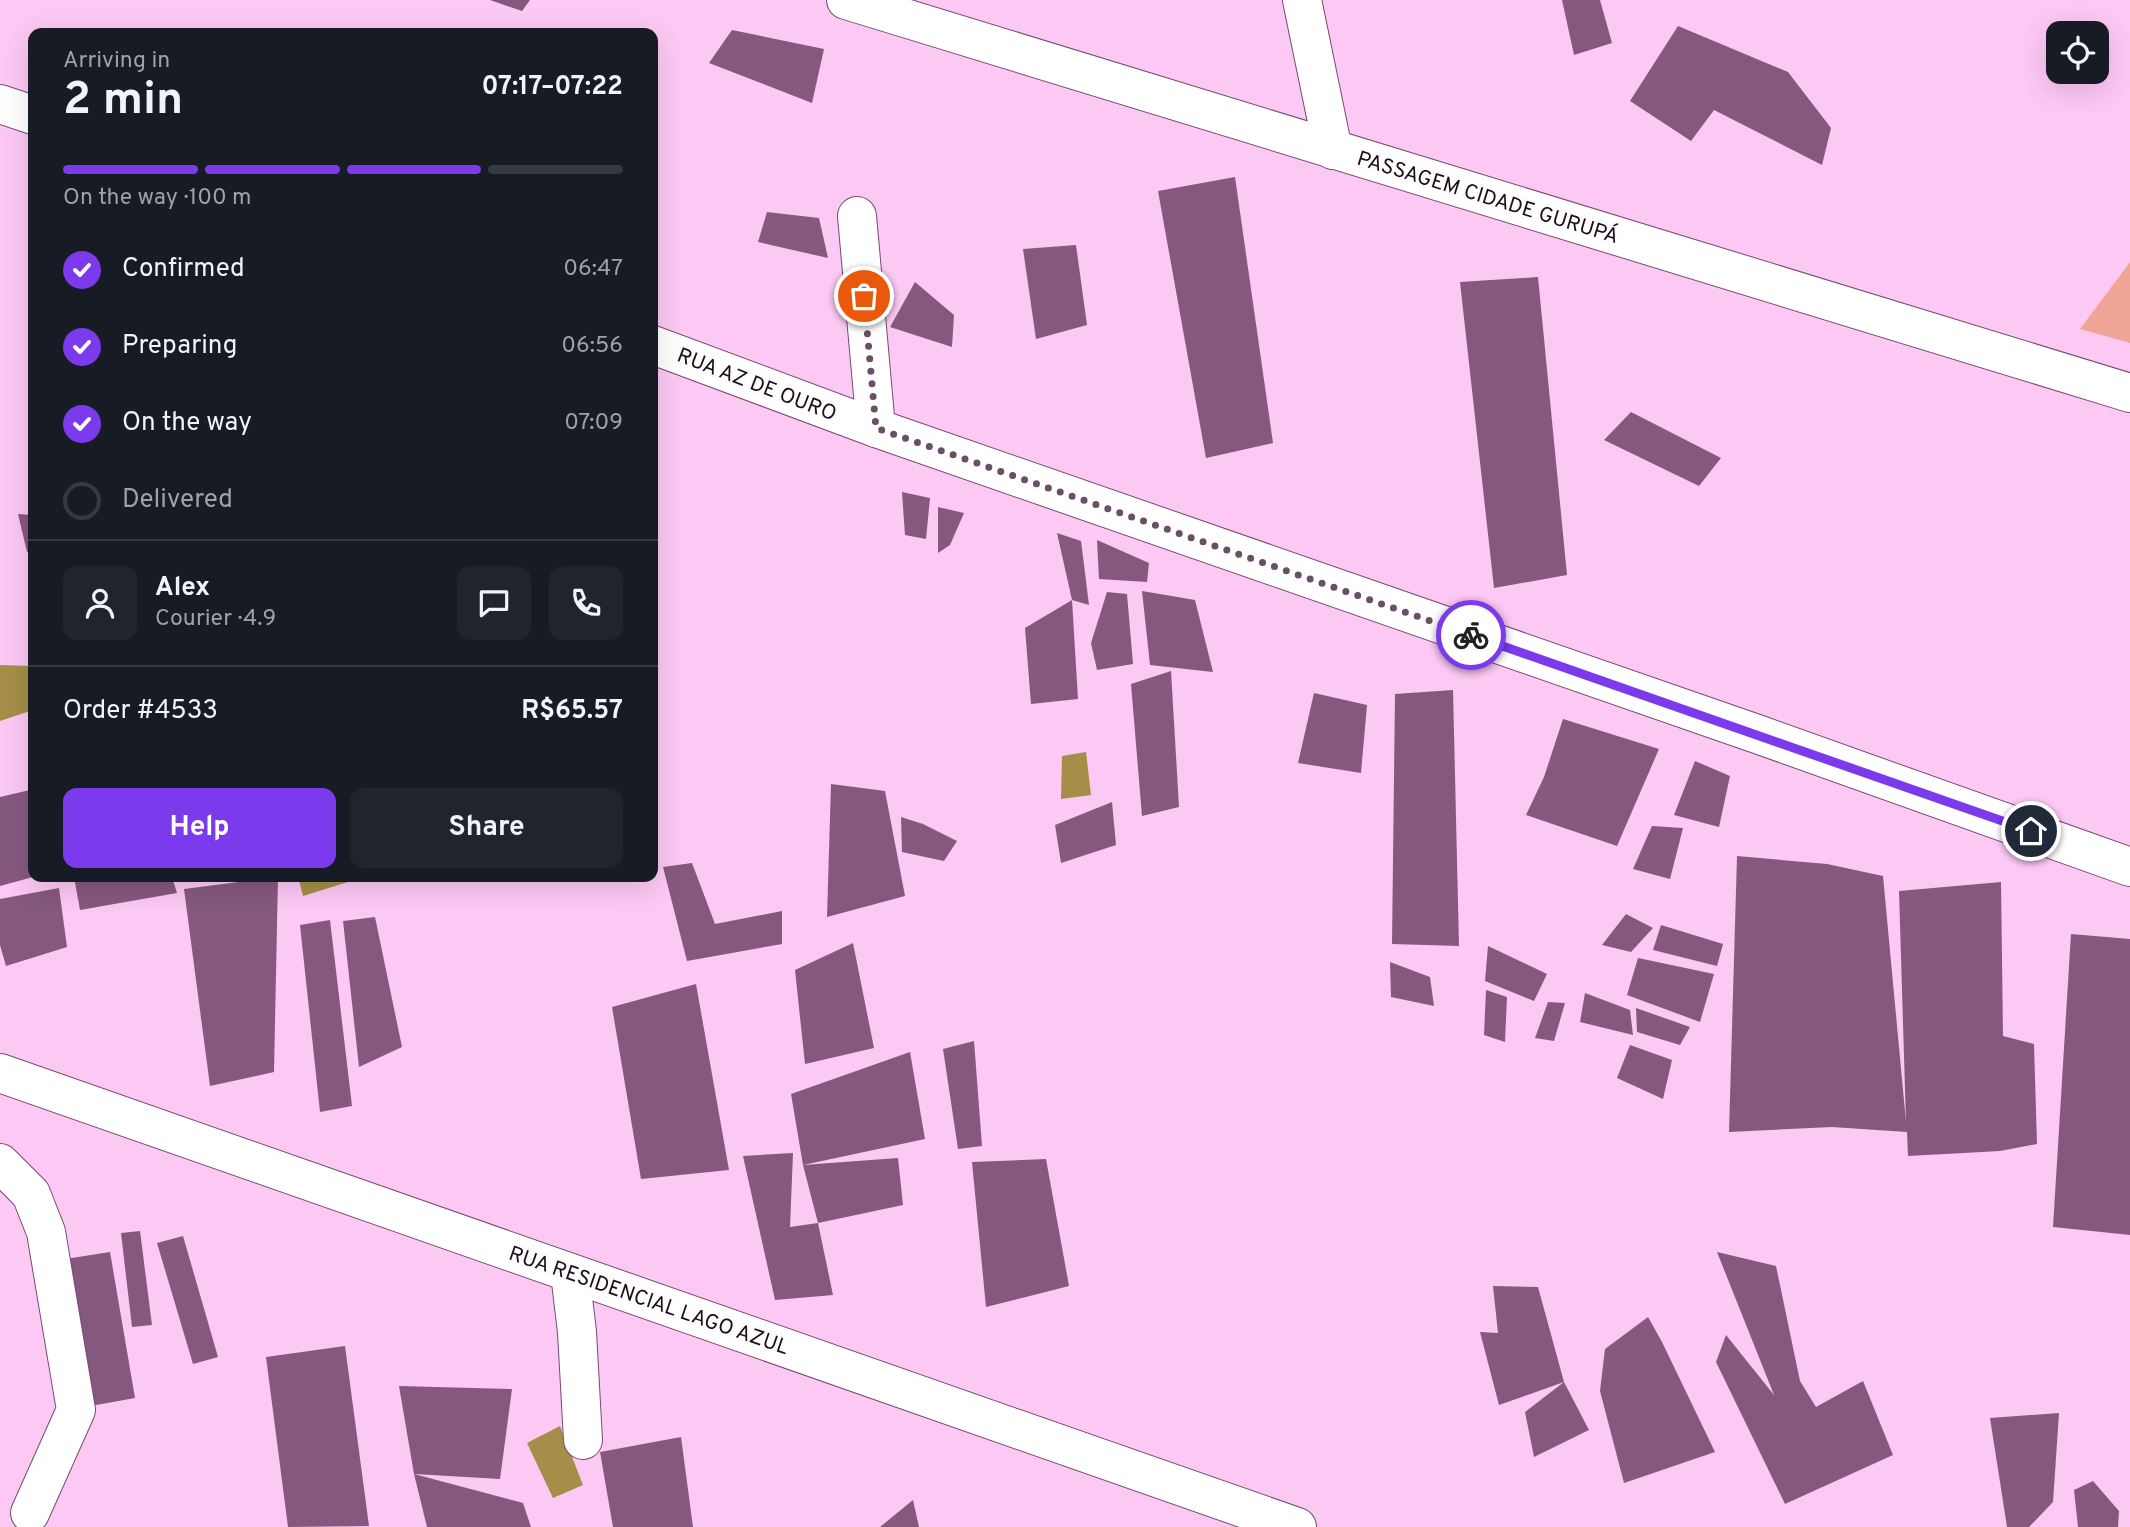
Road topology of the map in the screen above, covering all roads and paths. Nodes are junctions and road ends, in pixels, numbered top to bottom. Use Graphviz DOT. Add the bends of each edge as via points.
graph roads {
  1 [pos="846,0"];
  2 [pos="1302,0"];
  3 [pos="0,104"];
  4 [pos="28,113"];
  5 [pos="1333,150"];
  6 [pos="857,216"];
  7 [pos="658,347"];
  8 [pos="2130,393"];
  9 [pos="876,428"];
  10 [pos="2130,867"];
  11 [pos="0,1073"];
  12 [pos="0,1163"];
  13 [pos="570,1273"];
  14 [pos="583,1440"];
  15 [pos="30,1513"];
  16 [pos="1297,1527"];
  1 -- 5 [label="street, PASSAGEM CIDADE GURUPÁ"];
  2 -- 5 [label="street"];
  3 -- 4 [label="street"];
  5 -- 8 [label="street, PASSAGEM CIDADE GURUPÁ"];
  6 -- 9 [label="street"];
  7 -- 9 [label="street, RUA AZ DE OURO"];
  9 -- 10 [label="street, RUA AZ DE OURO"];
  11 -- 13 [label="street, RUA RESIDENCIAL LAGO AZUL"];
  12 -- 15 [label="street" via="31,1194 46,1233 76,1410"];
  13 -- 14 [label="street"];
  13 -- 16 [label="street, RUA RESIDENCIAL LAGO AZUL"];
}
